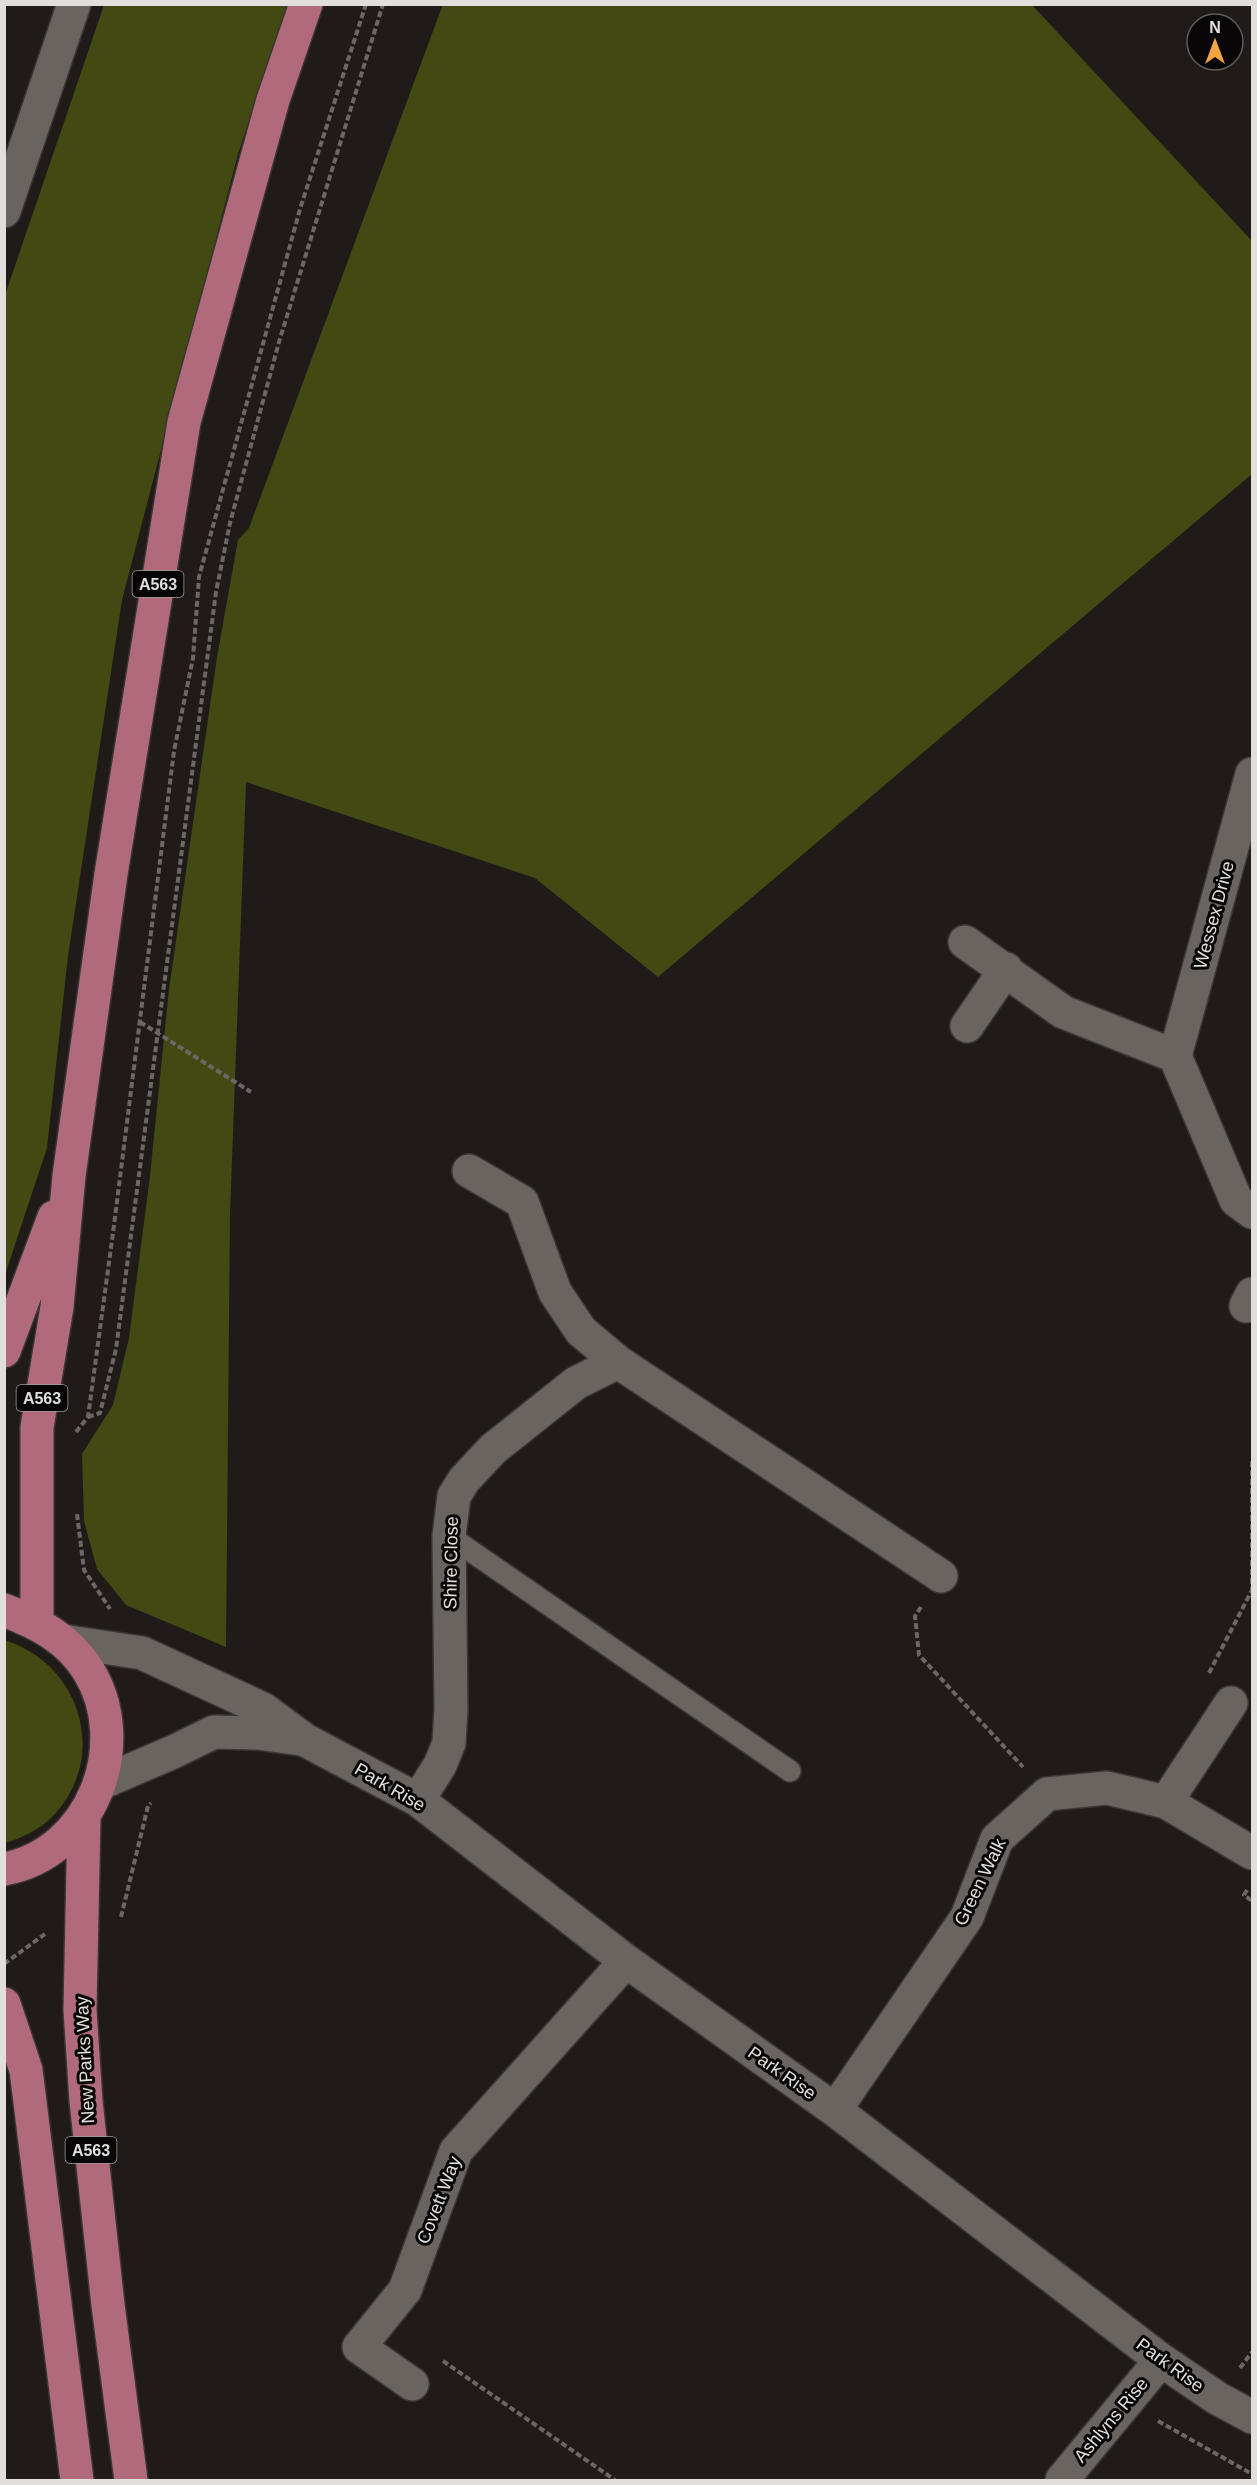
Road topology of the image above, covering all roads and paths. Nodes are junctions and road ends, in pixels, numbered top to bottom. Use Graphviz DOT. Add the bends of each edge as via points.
graph roads {
  1 [pos="74,4"];
  2 [pos="306,4"];
  3 [pos="366,4"];
  4 [pos="383,4"];
  5 [pos="4,211"];
  6 [pos="1252,774"];
  7 [pos="965,942"];
  8 [pos="1006,969"];
  9 [pos="140,1022"];
  10 [pos="967,1026"];
  11 [pos="158,1032"];
  12 [pos="1175,1056"];
  13 [pos="251,1092"];
  14 [pos="469,1171"];
  15 [pos="69,1176"];
  16 [pos="1252,1212"];
  17 [pos="4,1351"];
  18 [pos="618,1362"];
  19 [pos="88,1417"];
  20 [pos="76,1442"];
  21 [pos="1252,1461"];
  22 [pos="76,1510"];
  23 [pos="449,1536"];
  24 [pos="941,1576"];
  25 [pos="1252,1590"];
  26 [pos="1252,1597"];
  27 [pos="4,1610"];
  28 [pos="116,1612"];
  29 [pos="37,1622"];
  30 [pos="63,1641"];
  31 [pos="1231,1703"];
  32 [pos="305,1740"];
  33 [pos="790,1771"];
  34 [pos="101,1783"];
  35 [pos="1047,1794"];
  36 [pos="156,1799"];
  37 [pos="418,1800"];
  38 [pos="1166,1802"];
  39 [pos="84,1818"];
  40 [pos="1252,1853"];
  41 [pos="4,1869"];
  42 [pos="120,1923"];
  43 [pos="626,1961"];
  44 [pos="4,2004"];
  45 [pos="835,2110"];
  46 [pos="1161,2360"];
  47 [pos="412,2384"];
  48 [pos="1126,2403"];
  49 [pos="1252,2417"];
  50 [pos="1252,2474"];
  51 [pos="77,2481"];
  52 [pos="131,2481"];
  53 [pos="615,2481"];
  54 [pos="1062,2481"];
  1 -- 5 [label="street"];
  2 -- 15 [label="highway, A563" via="273,100 183,422 111,874"];
  3 -- 9 [label="path" via="300,208 199,577 193,658 174,751"];
  4 -- 11 [label="path" via="279,342 231,523 216,592"];
  6 -- 12 [label="street, Wessex Drive"];
  7 -- 8 [label="street"];
  8 -- 10 [label="street"];
  8 -- 12 [label="street" via="1063,1012"];
  9 -- 11 [label="path"];
  9 -- 19 [label="path"];
  11 -- 13 [label="path"];
  11 -- 19 [label="path" via="116,1349 100,1413"];
  12 -- 16 [label="street" via="1236,1200"];
  14 -- 18 [label="street" via="522,1202 555,1292 581,1331"];
  15 -- 17 [label="highway, A563"];
  15 -- 29 [label="highway, A563" via="57,1307 37,1427"];
  18 -- 23 [label="street, Shire Close" via="576,1383 493,1449 454,1496"];
  18 -- 24 [label="street"];
  19 -- 20 [label="path" via="76,1430"];
  21 -- 25 [label="path"];
  22 -- 28 [label="path" via="84,1570 107,1606"];
  23 -- 33 [label="lane"];
  23 -- 37 [label="street, Shire Close" via="448,1743 440,1765"];
  24 -- 35 [label="path" via="915,1616 919,1654"];
  25 -- 26 [label="path"];
  25 -- 31 [label="path" via="1203,1684"];
  27 -- 29 [label="highway"];
  29 -- 30 [label="highway"];
  30 -- 32 [label="street, Park Rise" via="142,1653 263,1709"];
  30 -- 34 [label="highway" via="88,1670 104,1707 108,1745"];
  31 -- 38 [label="street"];
  32 -- 34 [label="street, Park Rise" via="214,1732"];
  32 -- 37 [label="street, Park Rise"];
  34 -- 39 [label="highway"];
  35 -- 38 [label="street" via="1107,1788"];
  35 -- 45 [label="street, Green Walk" via="997,1839 967,1917"];
  36 -- 42 [label="path" via="148,1806"];
  37 -- 43 [label="street, Park Rise"];
  38 -- 40 [label="street"];
  39 -- 41 [label="highway" via="54,1847"];
  39 -- 52 [label="highway, New Parks Way / A563" via="80,2010 86,2101"];
  43 -- 45 [label="street, Park Rise"];
  43 -- 47 [label="street, Covett Way" via="456,2151 405,2290 359,2347"];
  44 -- 51 [label="highway" via="26,2070"];
  45 -- 46 [label="street, Park Rise"];
  46 -- 48 [label="street, Ashlyns Rise"];
  46 -- 49 [label="street, Park Rise"];
  47 -- 53 [label="path" via="433,2354"];
  48 -- 50 [label="path"];
  48 -- 54 [label="street, Ashlyns Rise"];
}
